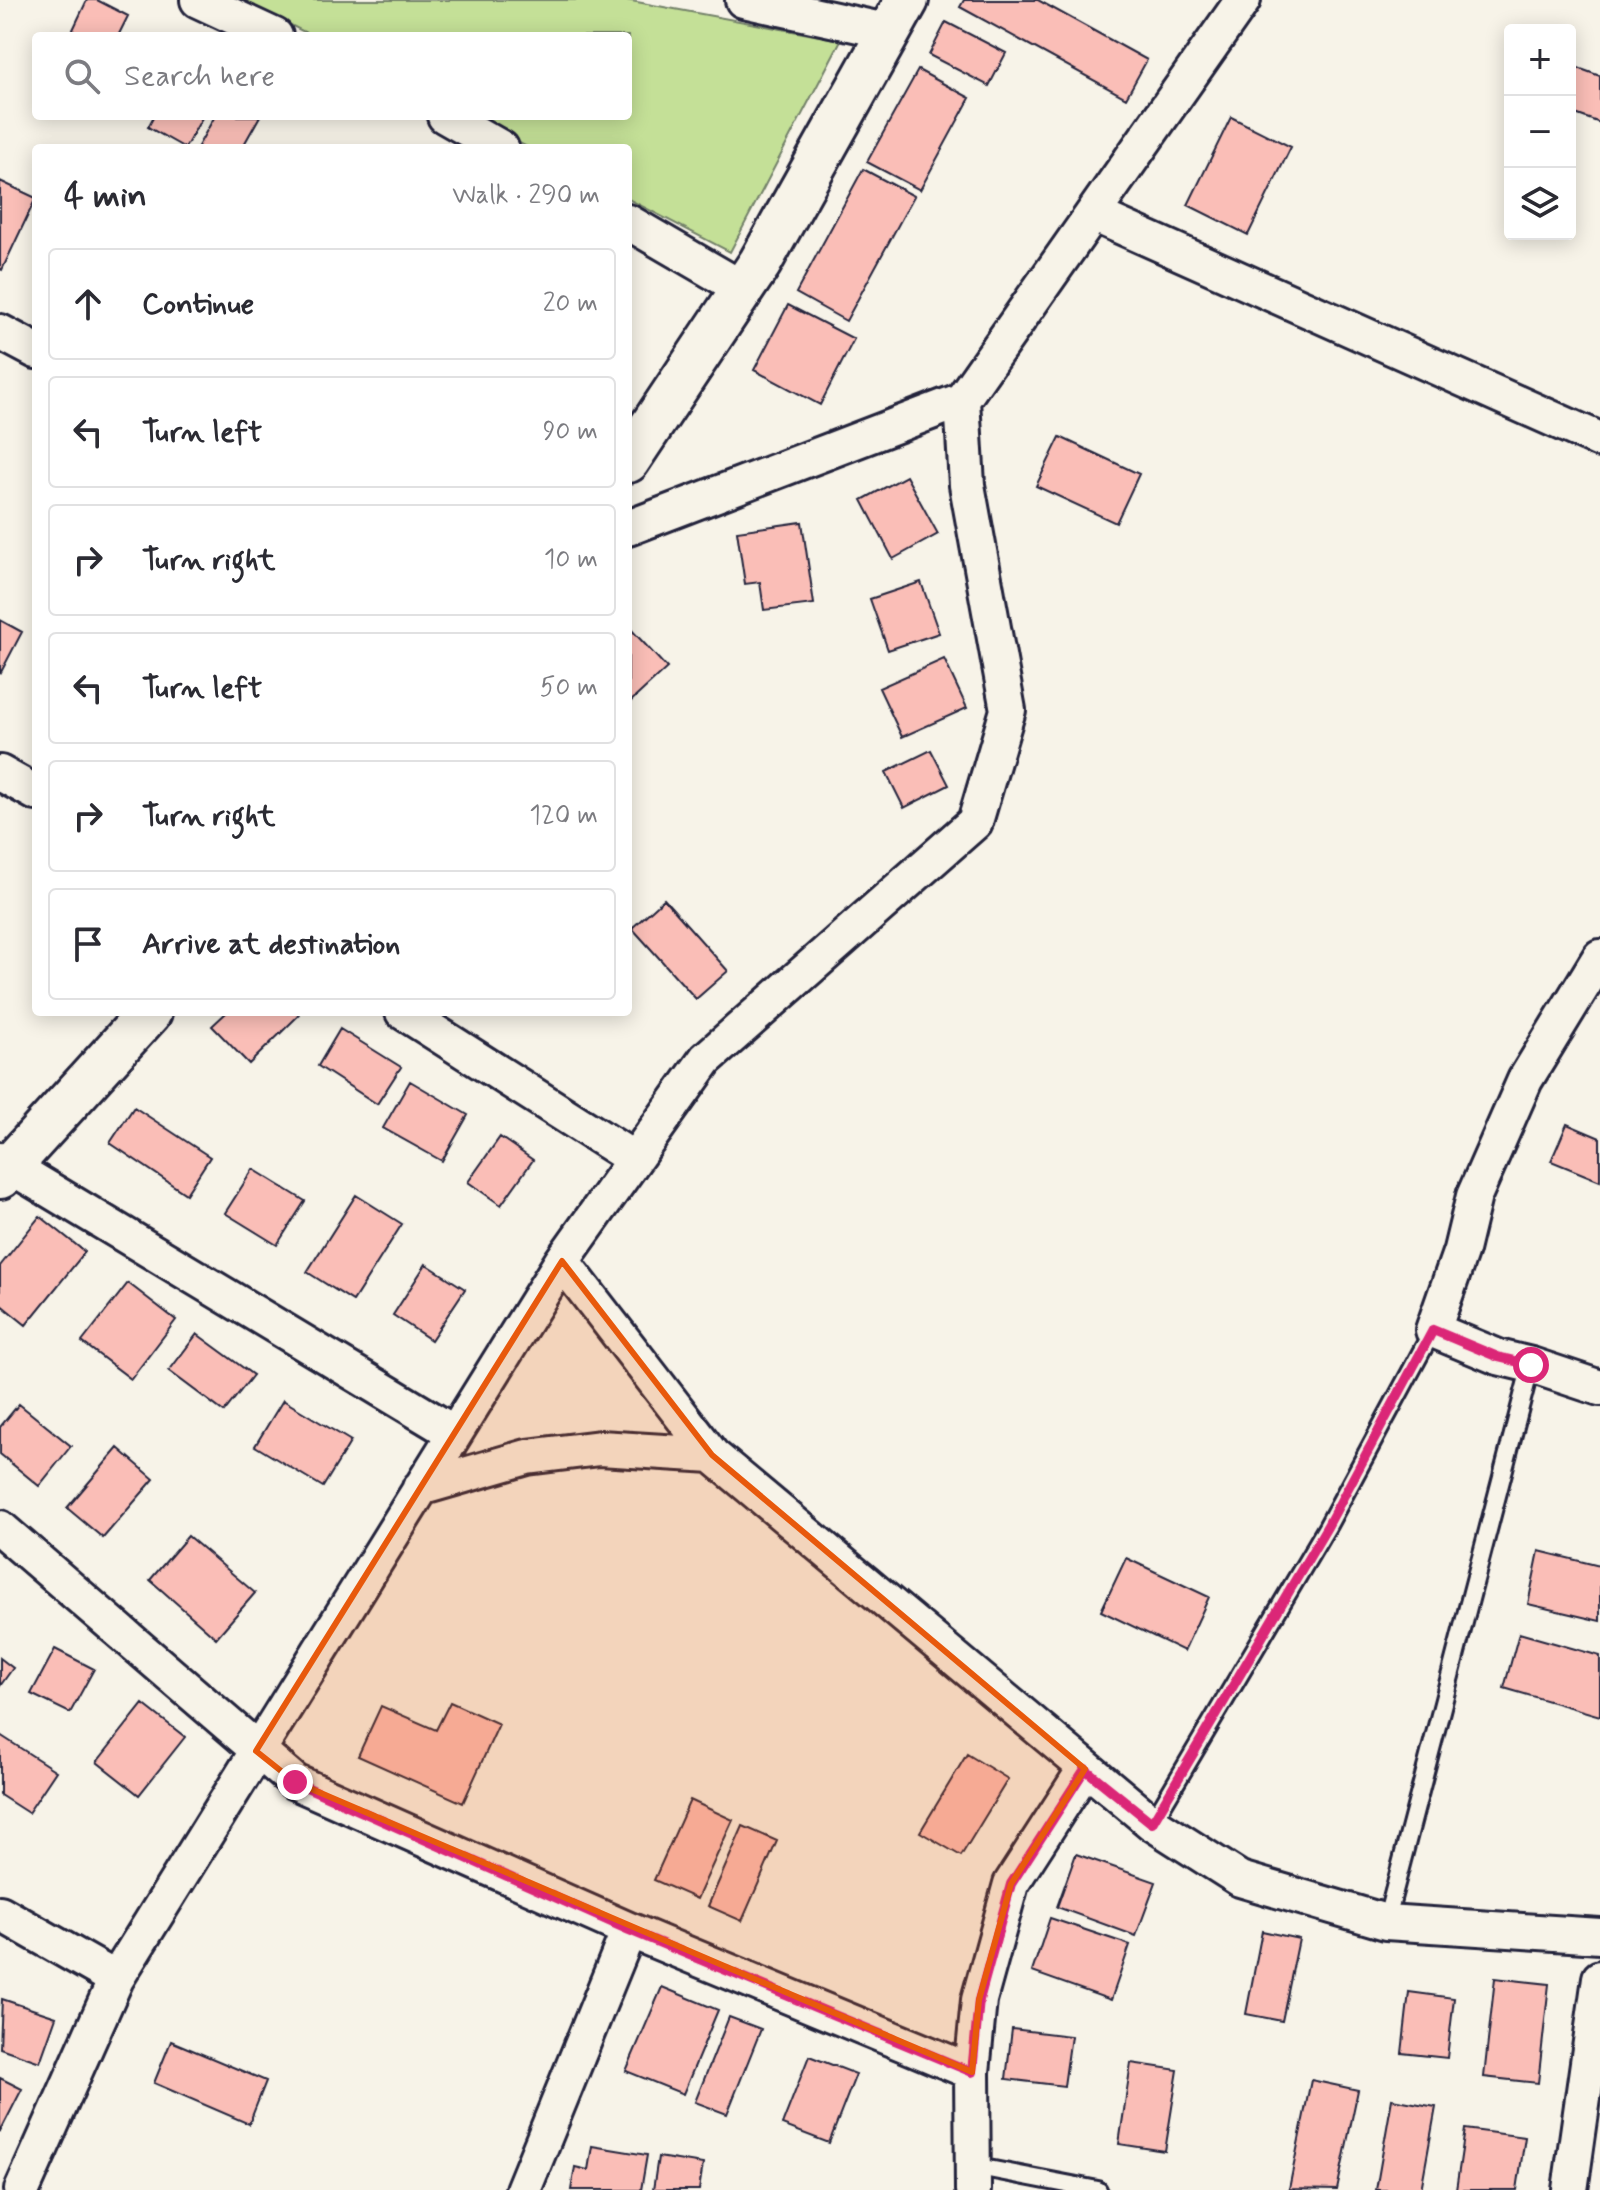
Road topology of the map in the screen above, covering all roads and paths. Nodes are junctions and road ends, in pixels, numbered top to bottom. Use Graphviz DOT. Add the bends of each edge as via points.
graph roads {
  1 [pos="198,0"];
  2 [pos="743,0"];
  3 [pos="1243,0"];
  4 [pos="899,16"];
  5 [pos="266,32"];
  6 [pos="452,120"];
  7 [pos="494,144"];
  8 [pos="1093,214"];
  9 [pos="632,224"];
  10 [pos="743,289"];
  11 [pos="0,332"];
  12 [pos="32,349"];
  13 [pos="962,400"];
  14 [pos="1600,440"];
  15 [pos="632,455"];
  16 [pos="632,526"];
  17 [pos="0,773"];
  18 [pos="32,791"];
  19 [pos="1600,957"];
  20 [pos="146,1016"];
  21 [pos="409,1016"];
  22 [pos="634,1159"];
  23 [pos="3,1168"];
  24 [pos="562,1261"];
  25 [pos="1433,1330"];
  26 [pos="1531,1365"];
  27 [pos="1600,1388"];
  28 [pos="454,1433"];
  29 [pos="712,1455"];
  30 [pos="420,1488"];
  31 [pos="0,1528"];
  32 [pos="256,1751"];
  33 [pos="1085,1769"];
  34 [pos="1152,1823"];
  35 [pos="0,1913"];
  36 [pos="1386,1922"];
  37 [pos="629,1930"];
  38 [pos="1600,1936"];
  39 [pos="1600,1978"];
  40 [pos="116,1979"];
  41 [pos="972,2072"];
  42 [pos="973,2178"];
  43 [pos="22,2190"];
  44 [pos="523,2190"];
  45 [pos="1098,2190"];
  46 [pos="1570,2190"];
  1 -- 5 [label="street"];
  2 -- 4 [label="street"];
  3 -- 8 [label="street"];
  4 -- 10 [label="street"];
  6 -- 7 [label="street"];
  8 -- 13 [label="street"];
  8 -- 14 [label="street"];
  9 -- 10 [label="street"];
  10 -- 15 [label="street"];
  11 -- 12 [label="street"];
  13 -- 16 [label="street"];
  13 -- 22 [label="street" via="967,485 1008,710 975,822 706,1059"];
  17 -- 18 [label="street"];
  19 -- 25 [label="street" via="1525,1080 1474,1196"];
  20 -- 23 [label="street"];
  21 -- 22 [label="street"];
  22 -- 24 [label="street"];
  23 -- 28 [label="street"];
  24 -- 28 [label="street"];
  24 -- 29 [label="street"];
  25 -- 26 [label="street"];
  25 -- 34 [label="lane" via="1327,1527"];
  26 -- 27 [label="street"];
  26 -- 36 [label="lane"];
  28 -- 30 [label="street"];
  29 -- 30 [label="street" via="600,1448 527,1457"];
  29 -- 33 [label="street"];
  30 -- 32 [label="street"];
  31 -- 32 [label="street"];
  32 -- 37 [label="street" via="295,1782"];
  32 -- 40 [label="street"];
  33 -- 34 [label="street"];
  33 -- 41 [label="street" via="1011,1884 979,2000"];
  34 -- 36 [label="street" via="1240,1879"];
  35 -- 40 [label="street"];
  36 -- 38 [label="street"];
  37 -- 41 [label="street"];
  37 -- 44 [label="street"];
  39 -- 46 [label="street"];
  40 -- 43 [label="street"];
  41 -- 42 [label="street"];
  42 -- 45 [label="lane"];
}
